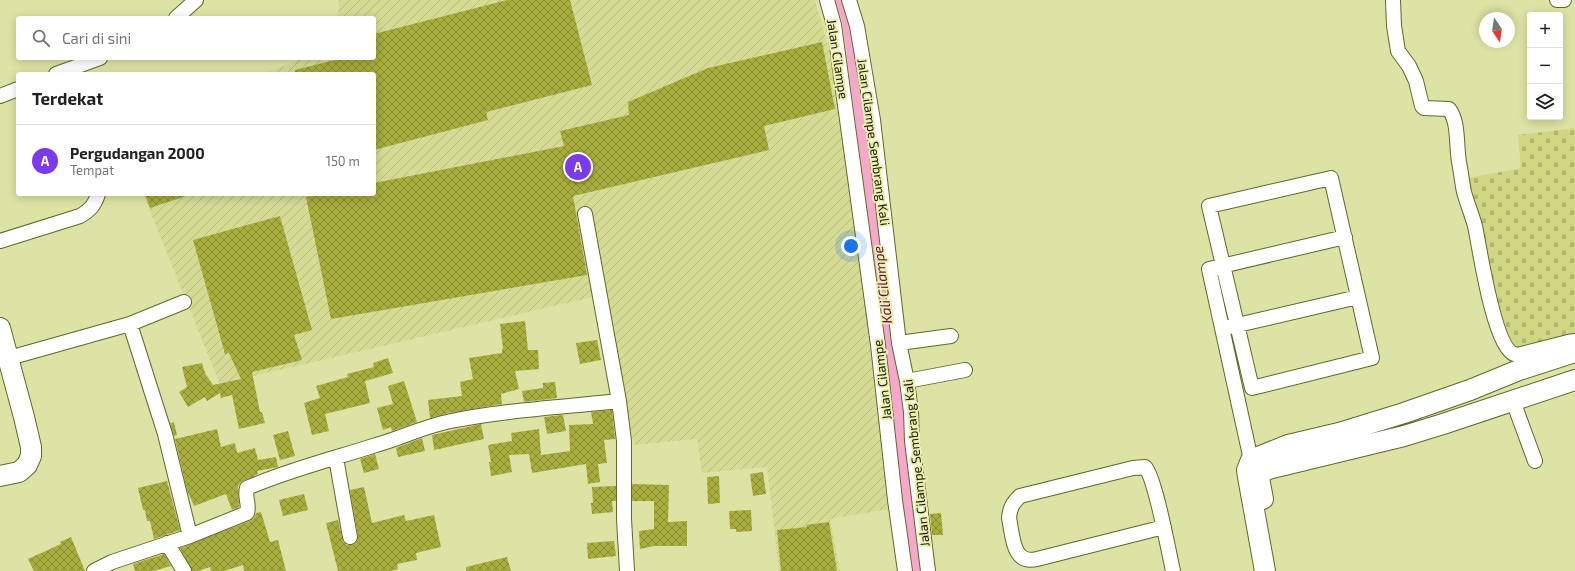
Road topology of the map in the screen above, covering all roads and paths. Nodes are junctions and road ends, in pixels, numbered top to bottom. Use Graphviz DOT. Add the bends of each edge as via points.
graph roads {
  1 [pos="196,0"];
  2 [pos="827,0"];
  3 [pos="849,0"];
  4 [pos="1393,0"];
  5 [pos="1557,0"];
  6 [pos="1564,0"];
  7 [pos="178,16"];
  8 [pos="97,60"];
  9 [pos="83,69"];
  10 [pos="67,72"];
  11 [pos="16,90"];
  12 [pos="0,96"];
  13 [pos="97,196"];
  14 [pos="585,214"];
  15 [pos="1345,237"];
  16 [pos="0,242"];
  17 [pos="1223,266"];
  18 [pos="1358,297"];
  19 [pos="184,302"];
  20 [pos="130,324"];
  21 [pos="1237,325"];
  22 [pos="0,328"];
  23 [pos="1223,329"];
  24 [pos="951,336"];
  25 [pos="1575,341"];
  26 [pos="899,343"];
  27 [pos="1575,352"];
  28 [pos="9,358"];
  29 [pos="1517,362"];
  30 [pos="965,370"];
  31 [pos="1575,380"];
  32 [pos="907,381"];
  33 [pos="619,401"];
  34 [pos="1513,401"];
  35 [pos="336,458"];
  36 [pos="1535,461"];
  37 [pos="1256,467"];
  38 [pos="0,476"];
  39 [pos="1164,527"];
  40 [pos="190,536"];
  41 [pos="350,537"];
  42 [pos="167,544"];
  43 [pos="94,571"];
  44 [pos="184,571"];
  45 [pos="627,571"];
  46 [pos="905,571"];
  47 [pos="928,571"];
  48 [pos="1173,571"];
  49 [pos="1265,571"];
  50 [pos="1276,571"];
  1 -- 7 [label="street"];
  2 -- 46 [label="street, Jalan Cilampe" via="834,25 842,80"];
  3 -- 26 [label="street, Jalan Cilampe Sembrang Kali" via="857,26 873,120"];
  4 -- 29 [label="street" via="1398,51 1416,81 1422,106 1449,109 1453,115 1464,191 1474,225 1490,304 1503,343"];
  5 -- 6 [label="street"];
  8 -- 9 [label="street"];
  9 -- 10 [label="street"];
  11 -- 12 [label="street"];
  13 -- 16 [label="street" via="95,204 80,216"];
  14 -- 33 [label="street"];
  15 -- 17 [label="street"];
  15 -- 17 [label="street" via="1331,178 1209,206"];
  15 -- 18 [label="street"];
  17 -- 21 [label="street"];
  17 -- 23 [label="street" via="1209,269"];
  18 -- 21 [label="street"];
  18 -- 21 [label="street" via="1372,358 1252,388"];
  19 -- 20 [label="street"];
  20 -- 28 [label="street"];
  20 -- 40 [label="street" via="165,434"];
  21 -- 23 [label="street"];
  22 -- 28 [label="street"];
  23 -- 37 [label="street"];
  24 -- 26 [label="street"];
  25 -- 29 [label="street" via="1521,355"];
  26 -- 32 [label="street, Jalan Cilampe Sembrang Kali"];
  27 -- 29 [label="street"];
  28 -- 38 [label="street" via="31,456 27,465 18,472"];
  29 -- 37 [label="street" via="1470,390 1339,433 1288,446"];
  30 -- 32 [label="street"];
  31 -- 34 [label="street"];
  32 -- 47 [label="street, Jalan Cilampe Sembrang Kali"];
  33 -- 35 [label="street" via="450,421"];
  33 -- 45 [label="street" via="624,441"];
  34 -- 36 [label="street"];
  34 -- 37 [label="street" via="1404,436 1268,469"];
  35 -- 40 [label="street" via="247,488 247,513"];
  35 -- 41 [label="street"];
  37 -- 49 [label="street" via="1247,470"];
  37 -- 50 [label="street"];
  39 -- 39 [label="street" via="1027,561 1018,555 1009,518 1010,507 1020,496 1141,466 1145,467 1149,474"];
  39 -- 48 [label="street"];
  40 -- 42 [label="street"];
  42 -- 43 [label="street" via="112,562"];
  42 -- 44 [label="street"];
}
